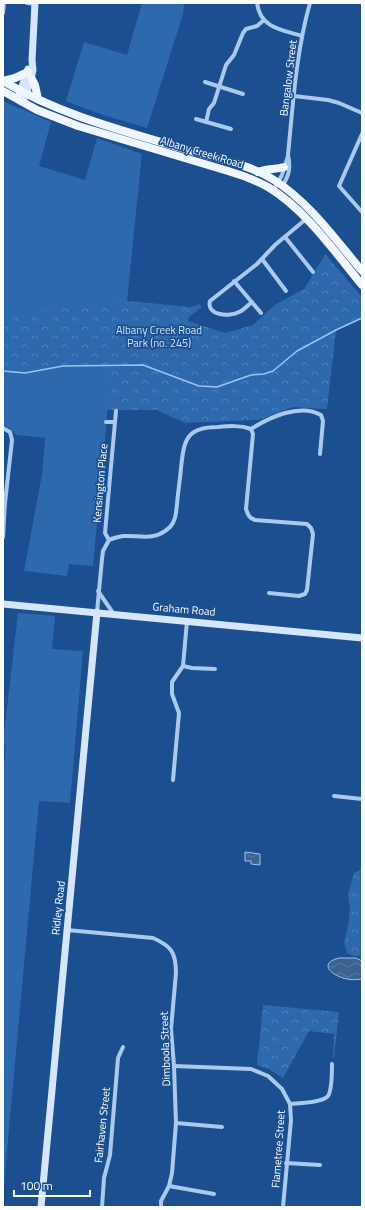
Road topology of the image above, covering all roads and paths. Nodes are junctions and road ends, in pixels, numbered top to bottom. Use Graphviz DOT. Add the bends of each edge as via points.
graph roads {
  1 [pos="4,3"];
  2 [pos="27,3"];
  3 [pos="257,3"];
  4 [pos="310,3"];
  5 [pos="35,4"];
  6 [pos="3,12"];
  7 [pos="264,20"];
  8 [pos="302,36"];
  9 [pos="30,75"];
  10 [pos="3,81"];
  11 [pos="205,82"];
  12 [pos="219,87"];
  13 [pos="3,91"];
  14 [pos="24,92"];
  15 [pos="242,94"];
  16 [pos="294,96"];
  17 [pos="38,99"];
  18 [pos="20,101"];
  19 [pos="362,113"];
  20 [pos="196,119"];
  21 [pos="206,122"];
  22 [pos="231,129"];
  23 [pos="362,134"];
  24 [pos="288,155"];
  25 [pos="284,167"];
  26 [pos="258,172"];
  27 [pos="280,184"];
  28 [pos="276,192"];
  29 [pos="362,212"];
  30 [pos="306,219"];
  31 [pos="285,237"];
  32 [pos="262,259"];
  33 [pos="362,271"];
  34 [pos="313,272"];
  35 [pos="234,282"];
  36 [pos="362,285"];
  37 [pos="286,291"];
  38 [pos="252,302"];
  39 [pos="261,313"];
  40 [pos="116,411"];
  41 [pos="106,422"];
  42 [pos="115,422"];
  43 [pos="3,428"];
  44 [pos="251,429"];
  45 [pos="320,454"];
  46 [pos="3,537"];
  47 [pos="108,540"];
  48 [pos="98,591"];
  49 [pos="269,593"];
  50 [pos="3,604"];
  51 [pos="97,612"];
  52 [pos="113,614"];
  53 [pos="187,620"];
  54 [pos="362,638"];
  55 [pos="183,666"];
  56 [pos="215,669"];
  57 [pos="173,780"];
  58 [pos="334,796"];
  59 [pos="362,799"];
  60 [pos="67,930"];
  61 [pos="123,1047"];
  62 [pos="332,1064"];
  63 [pos="174,1066"];
  64 [pos="290,1104"];
  65 [pos="176,1123"];
  66 [pos="222,1127"];
  67 [pos="286,1163"];
  68 [pos="320,1165"];
  69 [pos="169,1186"];
  70 [pos="214,1194"];
  71 [pos="41,1207"];
  72 [pos="102,1207"];
  73 [pos="161,1207"];
  74 [pos="283,1207"];
  1 -- 6 [label="street"];
  2 -- 5 [label="street"];
  3 -- 7 [label="street"];
  4 -- 8 [label="street, Bangalow Street"];
  5 -- 9 [label="street"];
  7 -- 8 [label="street" via="277,29"];
  7 -- 12 [label="street" via="243,33 234,55 226,66"];
  8 -- 16 [label="street, Bangalow Street"];
  9 -- 10 [label="main road"];
  9 -- 14 [label="street"];
  9 -- 17 [label="main road"];
  10 -- 14 [label="main road, Albany Creek Road"];
  11 -- 12 [label="street"];
  12 -- 15 [label="street"];
  12 -- 21 [label="street"];
  13 -- 18 [label="main road, Albany Creek Road"];
  14 -- 17 [label="main road, Albany Creek Road"];
  14 -- 18 [label="street"];
  16 -- 19 [label="street" via="328,100"];
  16 -- 24 [label="street, Bangalow Street"];
  17 -- 26 [label="main road, Albany Creek Road" via="102,124"];
  18 -- 28 [label="main road, Albany Creek Road" via="74,125 232,172"];
  20 -- 21 [label="street"];
  21 -- 22 [label="street"];
  23 -- 29 [label="street" via="339,186"];
  24 -- 25 [label="street, Bangalow Street"];
  24 -- 27 [label="street, Bangalow Street" via="289,172"];
  25 -- 26 [label="main road"];
  25 -- 27 [label="street, Bangalow Street"];
  26 -- 27 [label="main road, Albany Creek Road"];
  27 -- 28 [label="street, Bangalow Street"];
  27 -- 33 [label="main road, Albany Creek Road" via="305,204"];
  28 -- 30 [label="main road, Albany Creek Road"];
  30 -- 31 [label="street"];
  30 -- 36 [label="main road, Albany Creek Road"];
  31 -- 32 [label="street"];
  31 -- 34 [label="street"];
  32 -- 35 [label="street"];
  32 -- 37 [label="street"];
  35 -- 38 [label="street"];
  35 -- 38 [label="street" via="210,301 210,308 221,315 234,314"];
  38 -- 39 [label="street"];
  40 -- 42 [label="street, Kensington Place"];
  41 -- 42 [label="street"];
  42 -- 47 [label="street, Kensington Place" via="105,533"];
  43 -- 46 [label="street" via="10,432 12,440"];
  44 -- 45 [label="street" via="296,410 316,413 321,415 323,421"];
  44 -- 47 [label="street" via="244,426 206,427 194,432 183,448 176,516 171,526 160,534 145,538 124,536"];
  44 -- 49 [label="street" via="253,434 246,509 248,515 255,520 307,524 313,534 305,594 299,596"];
  47 -- 48 [label="street, Kensington Place" via="103,551"];
  48 -- 51 [label="street, Kensington Place"];
  48 -- 52 [label="street"];
  50 -- 51 [label="street, Graham Road"];
  51 -- 52 [label="street, Graham Road"];
  51 -- 60 [label="street, Ridley Road"];
  52 -- 53 [label="street, Graham Road"];
  53 -- 54 [label="street, Graham Road"];
  53 -- 55 [label="street"];
  55 -- 56 [label="street"];
  55 -- 57 [label="street" via="172,682 172,694 179,713"];
  58 -- 59 [label="street"];
  60 -- 63 [label="street, Dimboola Street" via="153,938 169,947 176,965 171,1028"];
  60 -- 71 [label="street, Ridley Road"];
  61 -- 72 [label="street, Fairhaven Street" via="118,1058 110,1155 104,1178"];
  62 -- 64 [label="street" via="328,1096 321,1100"];
  63 -- 64 [label="street, Flametree Street" via="251,1069 276,1082"];
  63 -- 65 [label="street, Dimboola Street"];
  64 -- 67 [label="street, Flametree Street" via="291,1120"];
  65 -- 66 [label="street"];
  65 -- 69 [label="street, Dimboola Street"];
  67 -- 68 [label="street"];
  67 -- 74 [label="street, Flametree Street"];
  69 -- 70 [label="street"];
  69 -- 73 [label="street, Dimboola Street" via="161,1201"];
}
